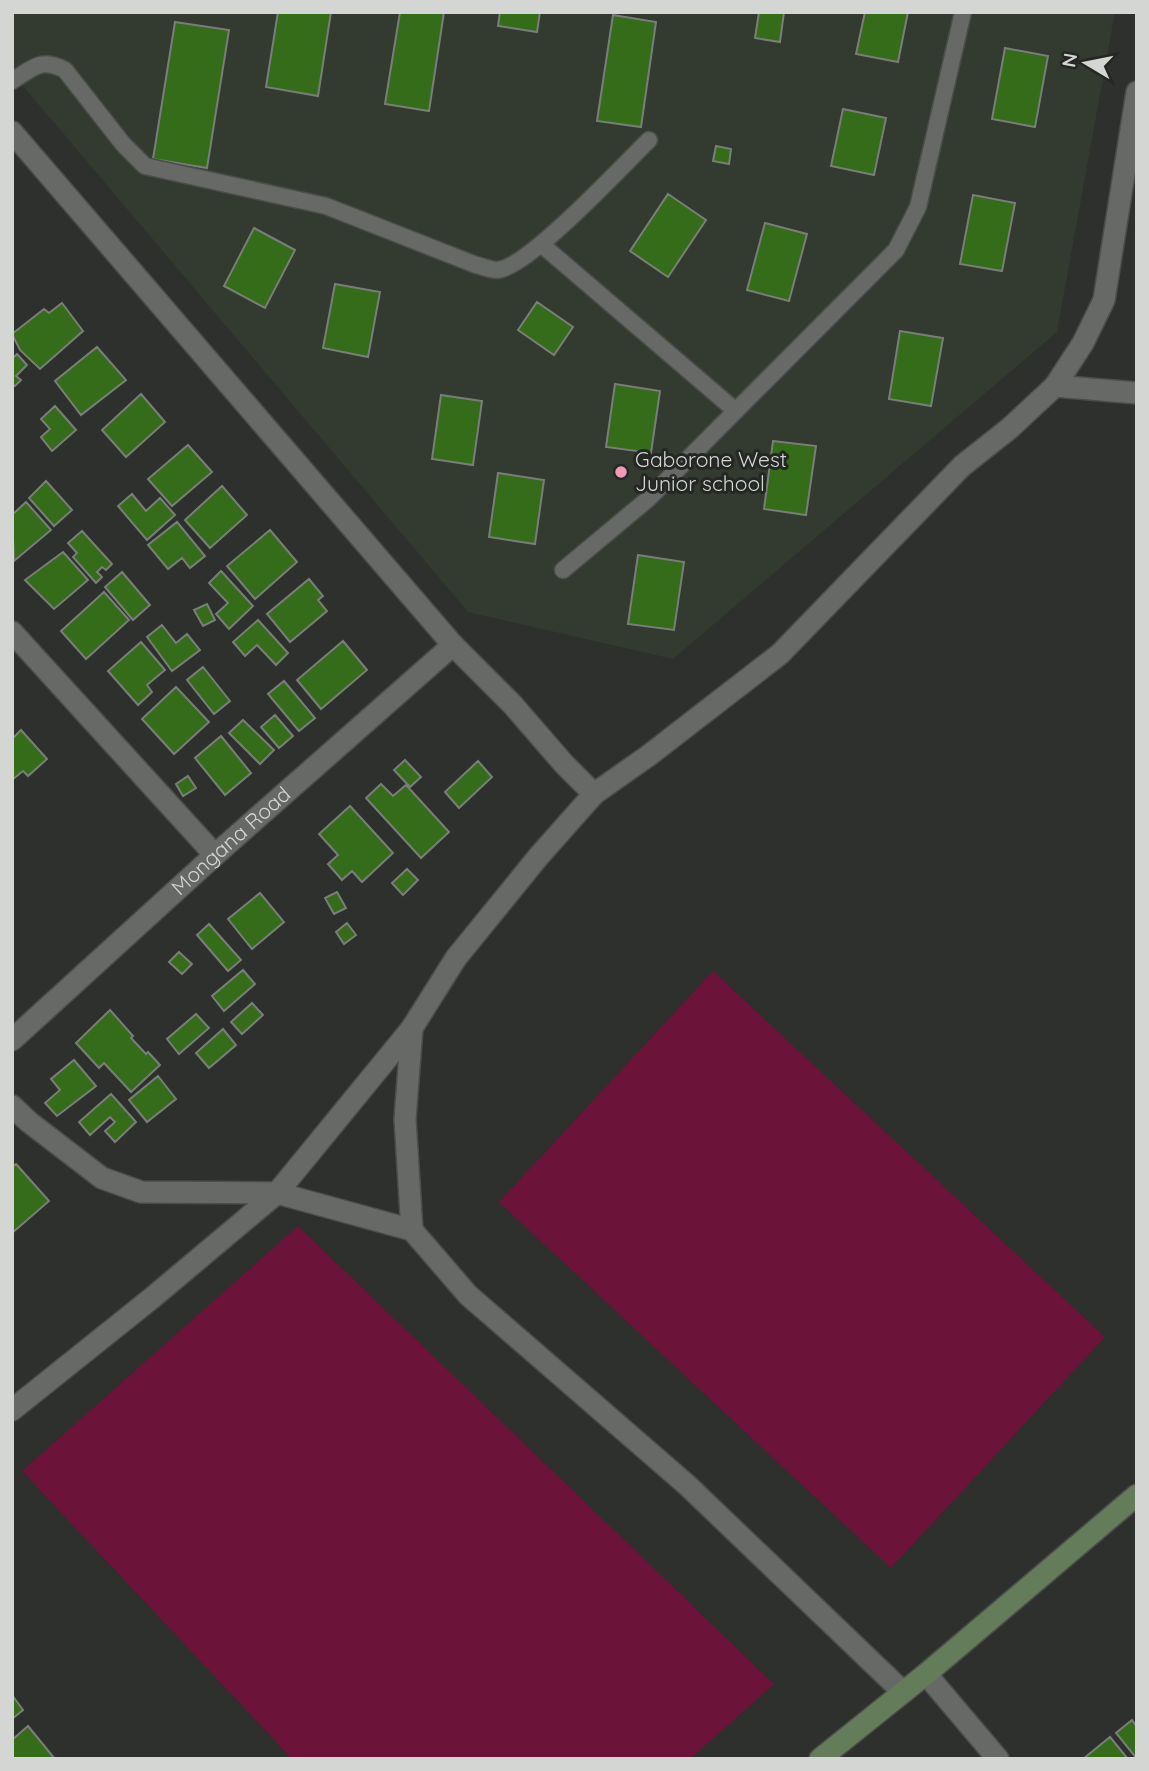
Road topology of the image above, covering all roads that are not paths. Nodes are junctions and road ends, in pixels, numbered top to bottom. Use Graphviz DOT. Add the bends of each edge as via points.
graph roads {
  1 [pos="962,12"];
  2 [pos="12,81"];
  3 [pos="1137,92"];
  4 [pos="12,132"];
  5 [pos="649,140"];
  6 [pos="541,244"];
  7 [pos="1055,386"];
  8 [pos="1137,393"];
  9 [pos="736,411"];
  10 [pos="563,570"];
  11 [pos="12,632"];
  12 [pos="453,645"];
  13 [pos="594,794"];
  14 [pos="215,855"];
  15 [pos="412,1028"];
  16 [pos="12,1040"];
  17 [pos="12,1106"];
  18 [pos="277,1193"];
  19 [pos="412,1230"];
  20 [pos="12,1410"];
  21 [pos="1137,1495"];
  22 [pos="926,1674"];
  23 [pos="903,1692"];
  24 [pos="820,1759"];
  25 [pos="998,1759"];
  1 -- 9 [label="lane" via="910,227 896,250"];
  2 -- 6 [label="lane" via="42,63 65,70 145,166 326,206 498,270"];
  3 -- 7 [label="street" via="1104,300"];
  4 -- 12 [label="street"];
  5 -- 6 [label="lane"];
  6 -- 9 [label="lane"];
  7 -- 8 [label="street"];
  7 -- 13 [label="street" via="962,466 780,654"];
  9 -- 10 [label="lane" via="648,499"];
  11 -- 14 [label="street"];
  12 -- 13 [label="street"];
  12 -- 14 [label="street, Mongana Road"];
  13 -- 15 [label="street" via="456,958"];
  14 -- 16 [label="street, Mongana Road"];
  15 -- 18 [label="street"];
  15 -- 19 [label="street" via="405,1119"];
  17 -- 18 [label="street" via="102,1178 141,1192"];
  18 -- 19 [label="street"];
  18 -- 20 [label="street"];
  19 -- 23 [label="street" via="468,1295 687,1485"];
  21 -- 22 [label="street"];
  22 -- 23 [label="street"];
  22 -- 25 [label="street"];
  23 -- 24 [label="street"];
}
